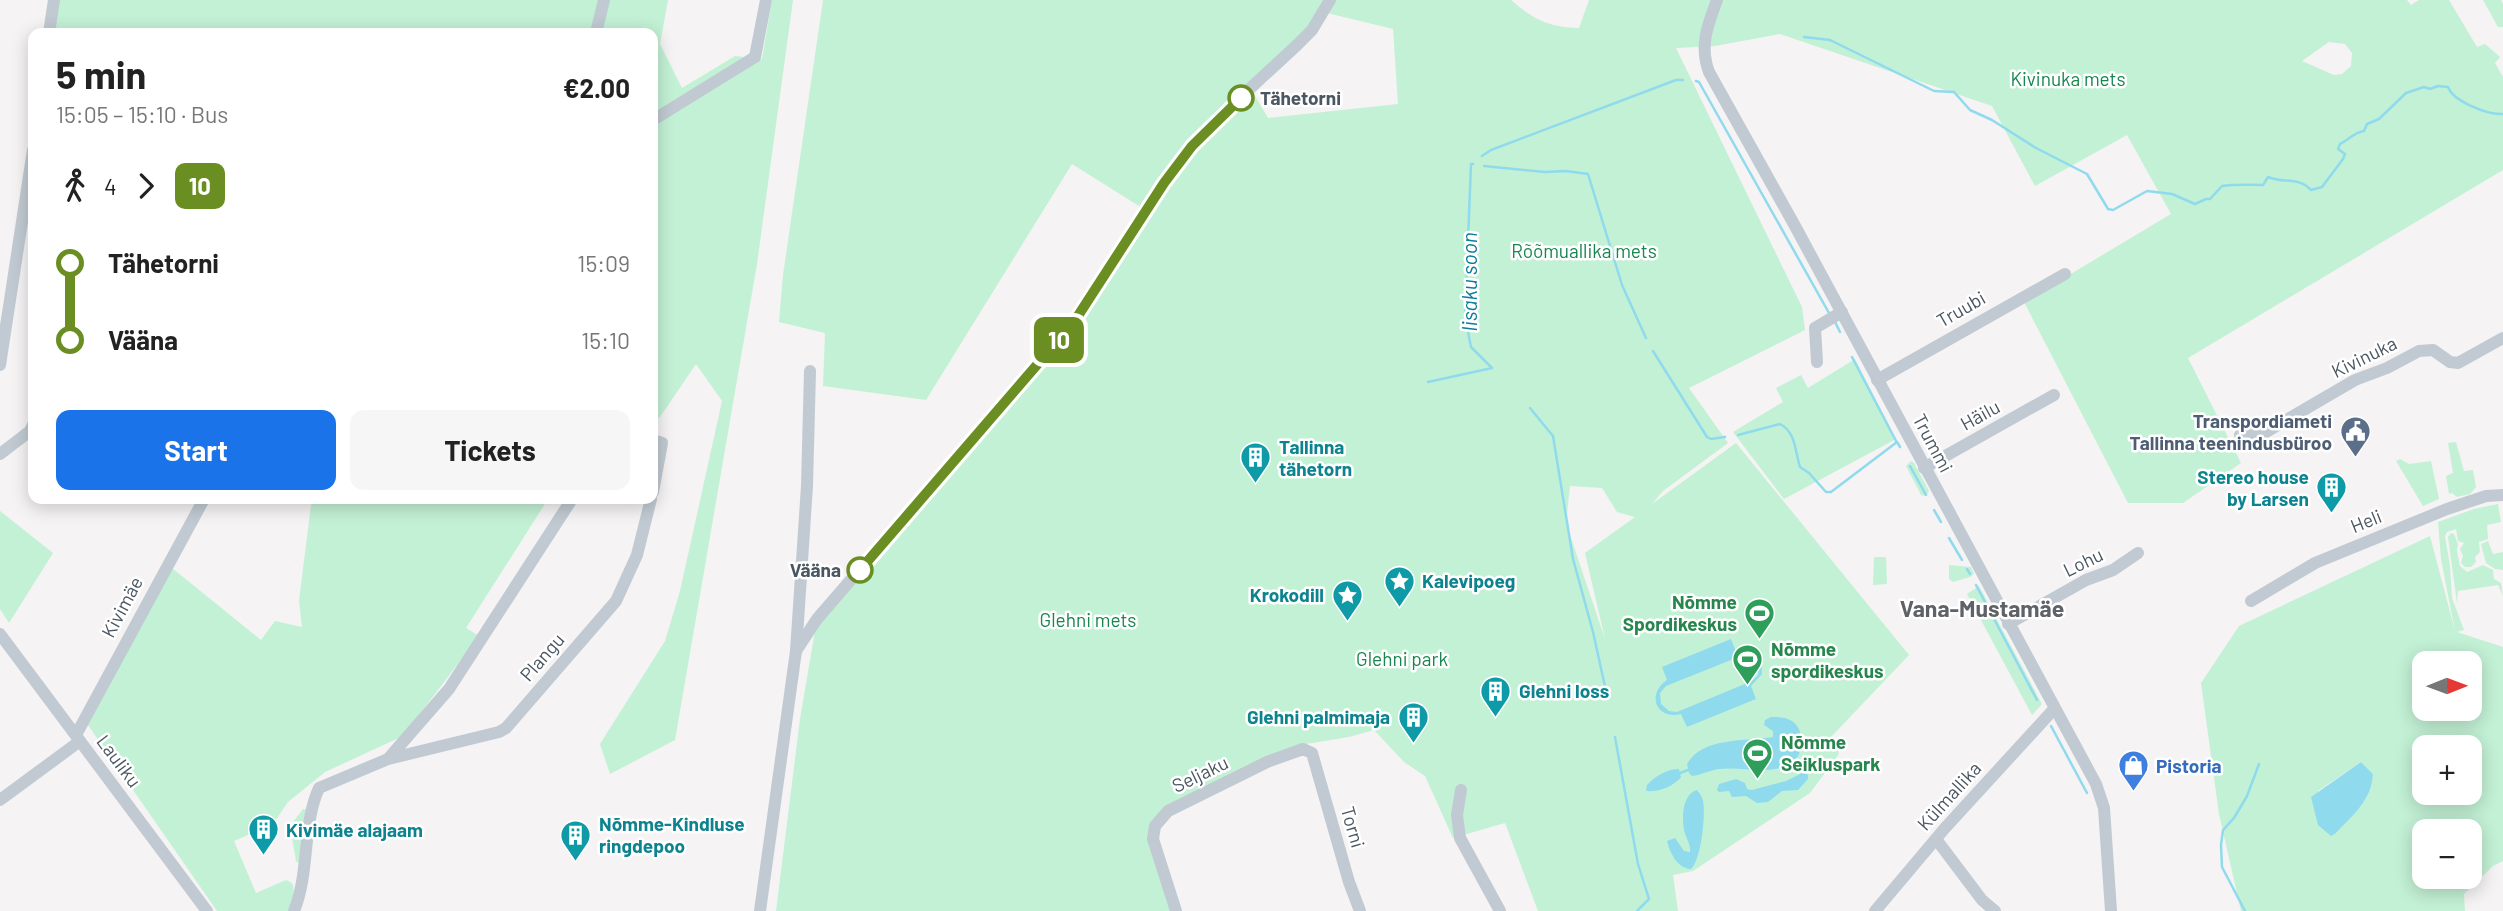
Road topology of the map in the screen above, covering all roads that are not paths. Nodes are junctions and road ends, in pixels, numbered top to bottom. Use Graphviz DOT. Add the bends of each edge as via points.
graph roads {
  1 [pos="54,0"];
  2 [pos="604,0"];
  3 [pos="766,0"];
  4 [pos="1330,0"];
  5 [pos="1717,0"];
  6 [pos="50,28"];
  7 [pos="597,28"];
  8 [pos="658,117"];
  9 [pos="28,179"];
  10 [pos="2065,274"];
  11 [pos="1842,312"];
  12 [pos="2,330"];
  13 [pos="2503,338"];
  14 [pos="1817,362"];
  15 [pos="0,365"];
  16 [pos="810,371"];
  17 [pos="1877,380"];
  18 [pos="2054,395"];
  19 [pos="28,433"];
  20 [pos="2240,435"];
  21 [pos="658,442"];
  22 [pos="0,454"];
  23 [pos="658,465"];
  24 [pos="1924,468"];
  25 [pos="2503,495"];
  26 [pos="201,504"];
  27 [pos="569,504"];
  28 [pos="650,504"];
  29 [pos="2138,553"];
  30 [pos="2251,601"];
  31 [pos="2008,624"];
  32 [pos="0,634"];
  33 [pos="796,650"];
  34 [pos="2054,709"];
  35 [pos="78,738"];
  36 [pos="1312,753"];
  37 [pos="388,759"];
  38 [pos="1461,790"];
  39 [pos="0,800"];
  40 [pos="1936,839"];
  41 [pos="207,911"];
  42 [pos="294,911"];
  43 [pos="760,911"];
  44 [pos="1176,911"];
  45 [pos="1360,911"];
  46 [pos="1500,911"];
  47 [pos="1875,911"];
  48 [pos="1995,911"];
  49 [pos="2111,911"];
  1 -- 6 [label="street"];
  2 -- 7 [label="street"];
  3 -- 8 [label="street" via="755,57"];
  4 -- 33 [label="street" via="1296,46 1192,146 1074,322 817,619"];
  5 -- 11 [label="street, Trummi" via="1706,32 1706,63"];
  9 -- 12 [label="street"];
  10 -- 17 [label="street, Truubi"];
  11 -- 14 [label="street" via="1815,328"];
  11 -- 17 [label="street, Trummi"];
  12 -- 15 [label="street"];
  13 -- 20 [label="street, Kivinuka" via="2458,363 2432,350 2419,351 2356,380 2266,432"];
  16 -- 33 [label="street"];
  17 -- 24 [label="street, Trummi"];
  18 -- 24 [label="street, Häilu"];
  19 -- 22 [label="street"];
  21 -- 23 [label="street" via="662,443"];
  24 -- 31 [label="street, Trummi"];
  25 -- 30 [label="street, Heli" via="2447,509 2315,563"];
  26 -- 35 [label="street, Kivimäe"];
  27 -- 37 [label="street, Plangu" via="449,689"];
  28 -- 37 [label="street, Plangu" via="637,555 616,601 506,728"];
  29 -- 31 [label="street, Lohu"];
  31 -- 34 [label="street, Trummi"];
  32 -- 35 [label="street, Lauliku"];
  33 -- 43 [label="street"];
  34 -- 40 [label="street, Külmallika"];
  34 -- 49 [label="street, Trummi" via="2104,807"];
  35 -- 39 [label="street, Kivimäe"];
  35 -- 41 [label="street, Lauliku"];
  36 -- 44 [label="street, Seljaku" via="1303,749 1267,762 1168,811 1154,826 1153,839"];
  36 -- 45 [label="street, Torni"];
  37 -- 42 [label="street, Plangu" via="319,788"];
  38 -- 46 [label="street" via="1460,838"];
  40 -- 47 [label="street, Külmallika"];
  40 -- 48 [label="street"];
}
